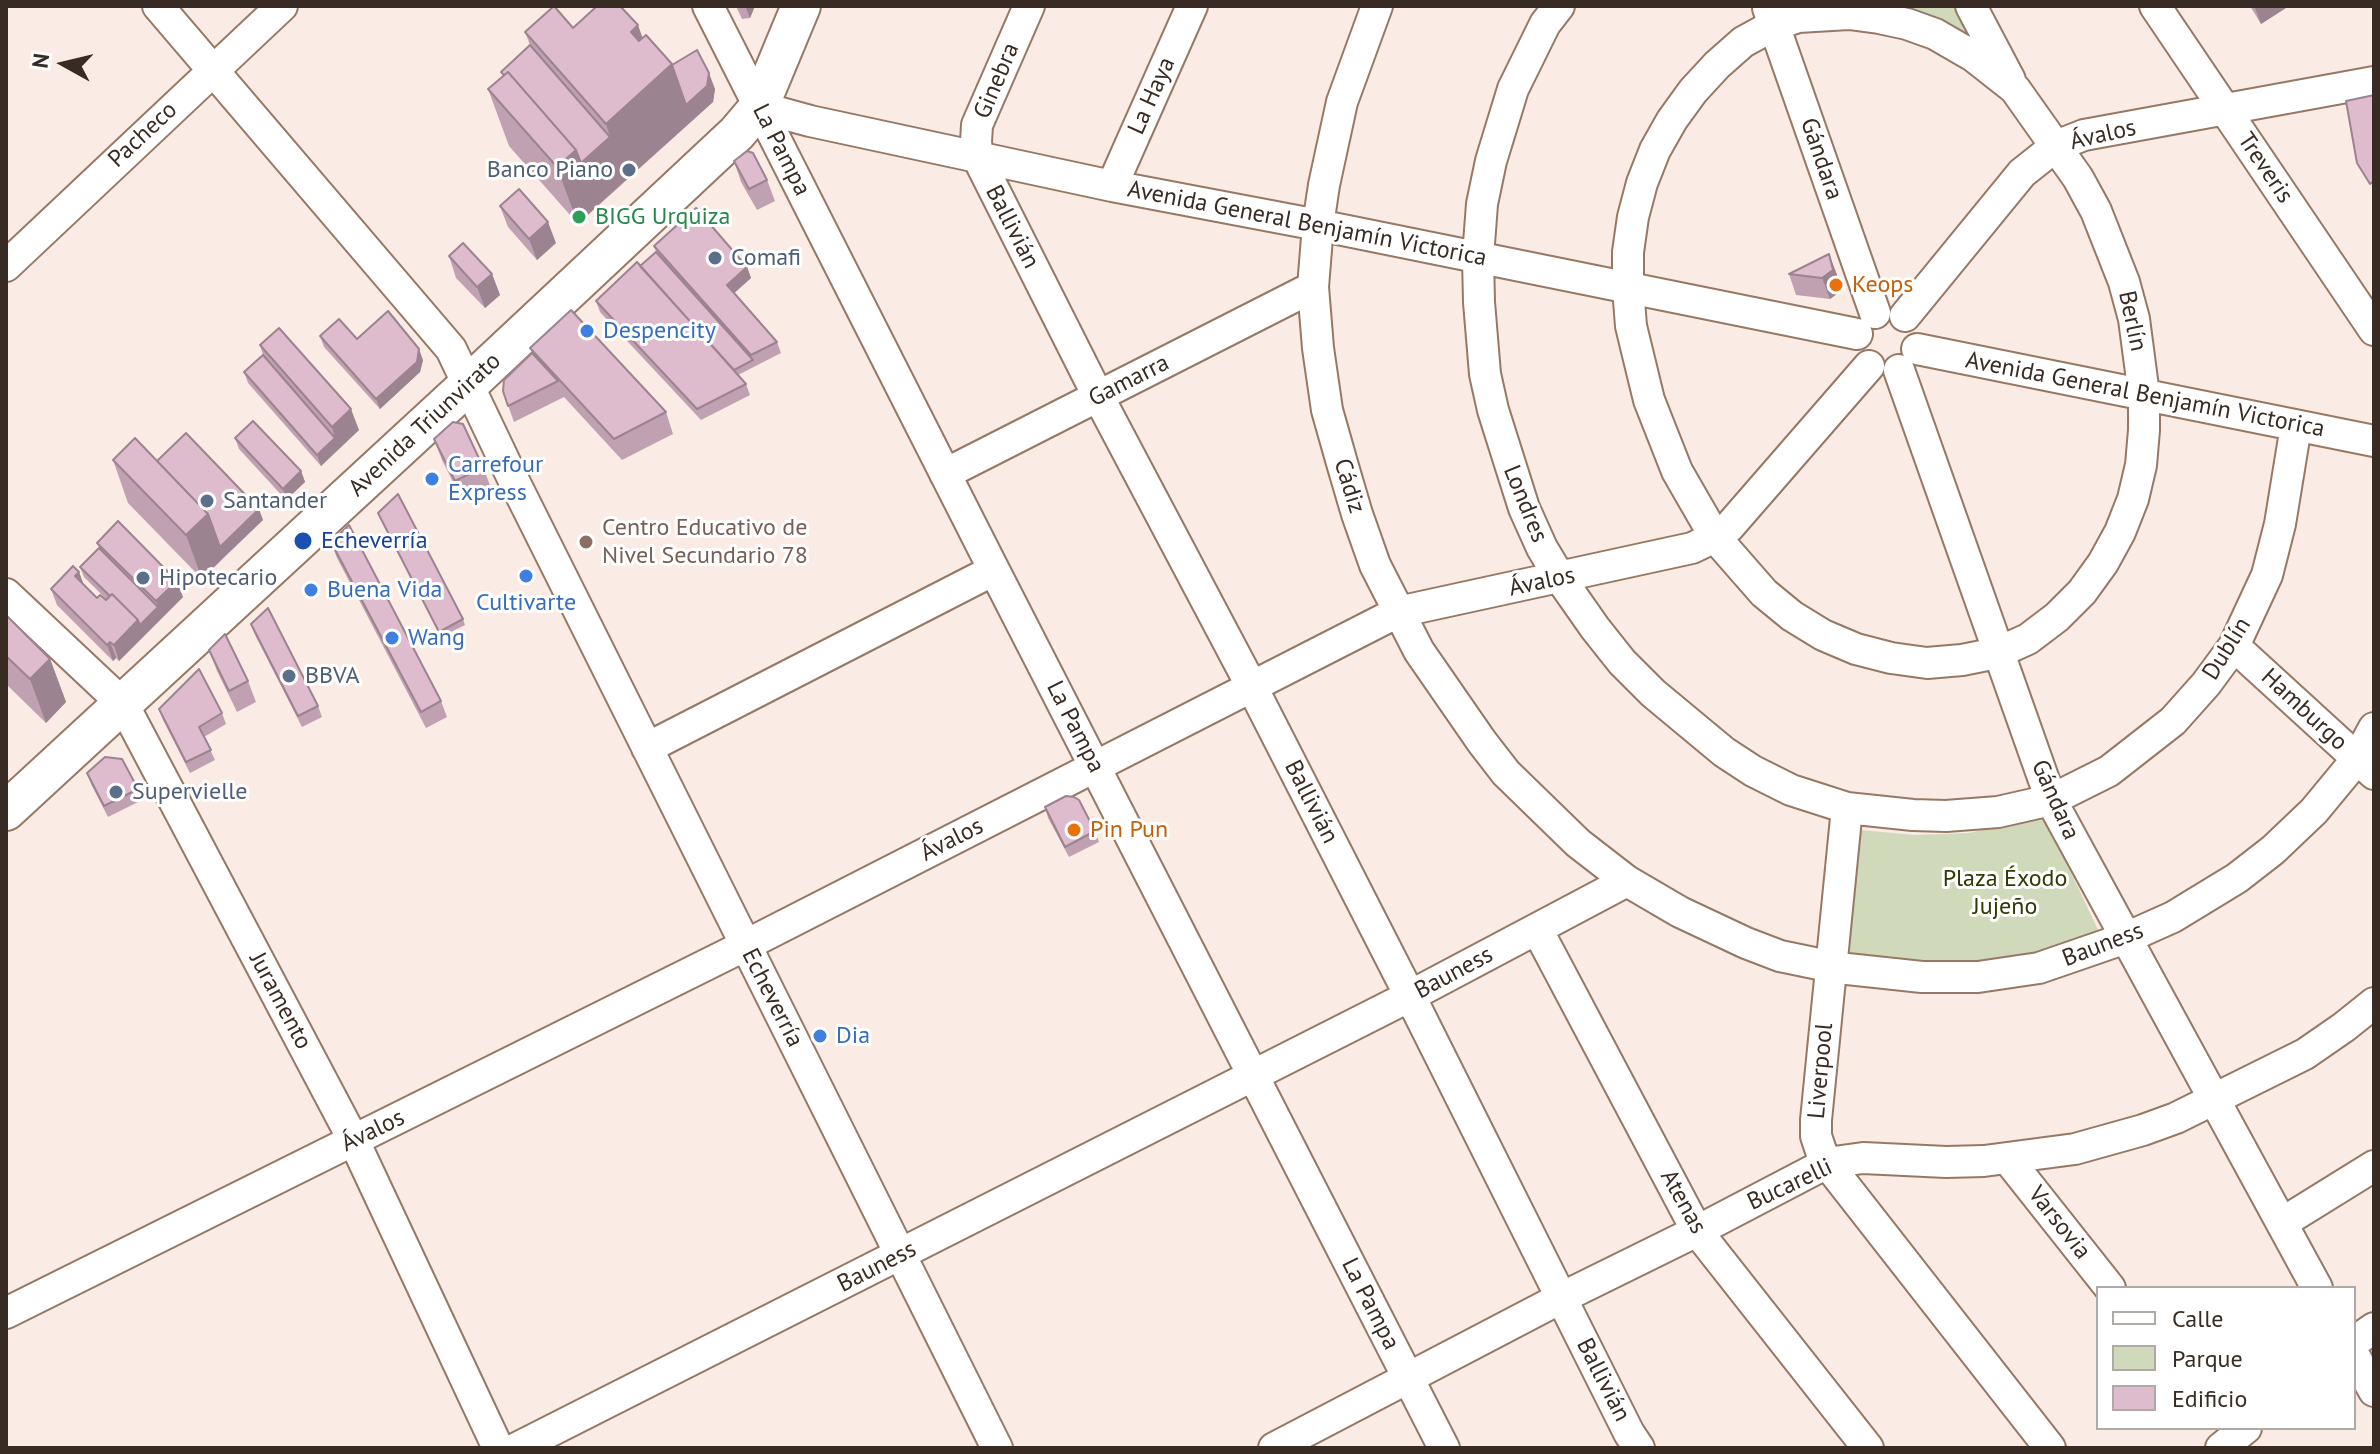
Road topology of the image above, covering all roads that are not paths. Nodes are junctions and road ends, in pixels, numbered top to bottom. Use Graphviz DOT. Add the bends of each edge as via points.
graph roads {
  1 [pos="158,6"];
  2 [pos="282,6"];
  3 [pos="708,6"];
  4 [pos="801,6"];
  5 [pos="1029,6"];
  6 [pos="1192,6"];
  7 [pos="1377,6"];
  8 [pos="1971,6"];
  9 [pos="2155,6"];
  10 [pos="1544,12"];
  11 [pos="1770,16"];
  12 [pos="213,70"];
  13 [pos="2374,82"];
  14 [pos="2015,89"];
  15 [pos="759,107"];
  16 [pos="2227,111"];
  17 [pos="2056,146"];
  18 [pos="978,158"];
  19 [pos="1112,186"];
  20 [pos="1318,225"];
  21 [pos="1478,257"];
  22 [pos="6,266"];
  23 [pos="1313,287"];
  24 [pos="1628,288"];
  25 [pos="1905,316"];
  26 [pos="1866,324"];
  27 [pos="2374,330"];
  28 [pos="1908,360"];
  29 [pos="1869,366"];
  30 [pos="468,385"];
  31 [pos="2144,395"];
  32 [pos="1098,396"];
  33 [pos="2296,426"];
  34 [pos="2374,441"];
  35 [pos="945,474"];
  36 [pos="1715,537"];
  37 [pos="994,570"];
  38 [pos="1560,578"];
  39 [pos="6,594"];
  40 [pos="1398,612"];
  41 [pos="2234,646"];
  42 [pos="1997,653"];
  43 [pos="1252,687"];
  44 [pos="123,704"];
  45 [pos="2374,728"];
  46 [pos="647,748"];
  47 [pos="1096,766"];
  48 [pos="2365,766"];
  49 [pos="2051,800"];
  50 [pos="1847,808"];
  51 [pos="6,811"];
  52 [pos="1627,881"];
  53 [pos="1537,929"];
  54 [pos="2126,938"];
  55 [pos="746,945"];
  56 [pos="1831,967"];
  57 [pos="1410,996"];
  58 [pos="2374,1003"];
  59 [pos="1253,1075"];
  60 [pos="2215,1099"];
  61 [pos="354,1141"];
  62 [pos="2007,1158"];
  63 [pos="1827,1163"];
  64 [pos="2374,1166"];
  65 [pos="2282,1223"];
  66 [pos="1697,1231"];
  67 [pos="901,1255"];
  68 [pos="2108,1286"];
  69 [pos="2316,1286"];
  70 [pos="1561,1298"];
  71 [pos="6,1313"];
  72 [pos="2374,1328"];
  73 [pos="2356,1341"];
  74 [pos="2356,1359"];
  75 [pos="1408,1379"];
  76 [pos="2374,1391"];
  77 [pos="498,1448"];
  78 [pos="517,1448"];
  79 [pos="997,1448"];
  80 [pos="1274,1448"];
  81 [pos="1444,1448"];
  82 [pos="1639,1448"];
  83 [pos="1868,1448"];
  84 [pos="2050,1448"];
  1 -- 12 [label="street, Echeverría"];
  2 -- 12 [label="street, Pacheco"];
  3 -- 15 [label="street, La Pampa"];
  4 -- 15 [label="main road, Avenida Triunvirato"];
  5 -- 18 [label="street, Ginebra" via="977,125"];
  6 -- 19 [label="street, La Haya"];
  7 -- 20 [label="street, Cádiz" via="1342,102"];
  8 -- 14 [label="street"];
  9 -- 16 [label="street, Treveris"];
  10 -- 21 [label="street, Londres" via="1502,120 1482,204"];
  11 -- 14 [label="street, Berlín" via="1849,14 1907,24 1973,56"];
  11 -- 24 [label="street, Berlín" via="1693,91 1655,150 1633,217"];
  11 -- 26 [label="street, Gándara"];
  12 -- 22 [label="street, Pacheco"];
  12 -- 30 [label="street, Echeverría" via="451,349"];
  13 -- 16 [label="street, Ávalos"];
  14 -- 17 [label="street, Berlín"];
  15 -- 18 [label="street, Avenida General Benjamín Victorica"];
  15 -- 30 [label="main road, Avenida Triunvirato"];
  15 -- 35 [label="street, La Pampa"];
  16 -- 17 [label="street, Ávalos" via="2084,135"];
  16 -- 27 [label="street, Treveris"];
  17 -- 25 [label="street, Ávalos" via="2022,173"];
  17 -- 31 [label="street, Berlín" via="2096,211 2124,282"];
  18 -- 19 [label="street, Avenida General Benjamín Victorica"];
  18 -- 32 [label="street, Ballivián"];
  19 -- 20 [label="street, Avenida General Benjamín Victorica"];
  20 -- 21 [label="street, Avenida General Benjamín Victorica"];
  20 -- 23 [label="street, Cádiz"];
  21 -- 24 [label="street, Avenida General Benjamín Victorica"];
  21 -- 38 [label="street, Londres" via="1485,374 1493,410 1524,508"];
  23 -- 32 [label="street, Gamarra"];
  23 -- 40 [label="street, Cádiz" via="1327,410 1357,514"];
  24 -- 26 [label="street, Avenida General Benjamín Victorica"];
  24 -- 36 [label="street, Berlín" via="1631,326 1653,412 1677,471"];
  25 -- 26 [label="street" via="1891,311"];
  25 -- 28 [label="street" via="1916,331"];
  26 -- 29 [label="street" via="1858,352"];
  28 -- 29 [label="street" via="1883,372"];
  28 -- 31 [label="street, Avenida General Benjamín Victorica"];
  28 -- 42 [label="street, Gándara"];
  29 -- 36 [label="street, Ávalos"];
  30 -- 44 [label="main road, Avenida Triunvirato"];
  30 -- 46 [label="street, Echeverría"];
  31 -- 33 [label="street, Avenida General Benjamín Victorica"];
  31 -- 42 [label="street, Berlín" via="2141,465 2133,499 2103,563 2057,617"];
  32 -- 35 [label="street, Gamarra"];
  32 -- 43 [label="street, Ballivián"];
  33 -- 34 [label="street, Avenida General Benjamín Victorica"];
  33 -- 41 [label="street, Dublín" via="2270,564"];
  35 -- 37 [label="street, La Pampa"];
  36 -- 38 [label="street, Ávalos" via="1692,548"];
  36 -- 42 [label="street, Berlín" via="1792,616 1856,649 1927,663"];
  37 -- 46 [label="street"];
  37 -- 47 [label="street, La Pampa"];
  38 -- 40 [label="street, Ávalos"];
  38 -- 50 [label="street, Londres" via="1622,662 1692,728 1753,771"];
  39 -- 44 [label="street, Juramento"];
  40 -- 43 [label="street, Ávalos"];
  40 -- 52 [label="street, Cádiz" via="1419,651 1506,773 1578,843"];
  41 -- 48 [label="street, Hamburgo"];
  41 -- 49 [label="street, Dublín" via="2173,721 2109,771"];
  42 -- 49 [label="street, Gándara"];
  43 -- 47 [label="street, Ávalos"];
  43 -- 57 [label="street, Ballivián"];
  44 -- 51 [label="main road, Avenida Triunvirato"];
  44 -- 61 [label="street, Juramento"];
  45 -- 48 [label="street, Bauness"];
  46 -- 55 [label="street, Echeverría"];
  47 -- 55 [label="street, Ávalos"];
  47 -- 59 [label="street, La Pampa"];
  48 -- 54 [label="street, Bauness" via="2237,878"];
  49 -- 50 [label="street, Londres" via="1946,816"];
  49 -- 54 [label="street, Gándara"];
  50 -- 56 [label="street, Liverpool"];
  52 -- 53 [label="street, Bauness"];
  52 -- 56 [label="street, Bauness" via="1746,943"];
  53 -- 57 [label="street, Bauness"];
  53 -- 66 [label="street, Atenas"];
  54 -- 56 [label="street, Bauness" via="2039,968 1978,977"];
  54 -- 60 [label="street, Gándara"];
  55 -- 61 [label="street, Ávalos"];
  55 -- 67 [label="street, Echeverría"];
  56 -- 63 [label="street, Liverpool" via="1816,1120"];
  57 -- 59 [label="street, Bauness"];
  57 -- 70 [label="street, Ballivián"];
  58 -- 60 [label="street, Bucarelli" via="2305,1054"];
  59 -- 67 [label="street, Bauness"];
  59 -- 75 [label="street, La Pampa"];
  60 -- 62 [label="street, Bucarelli" via="2176,1118 2075,1149"];
  60 -- 65 [label="street, Gándara"];
  61 -- 71 [label="street, Ávalos"];
  61 -- 77 [label="street, Juramento"];
  62 -- 63 [label="street, Bucarelli"];
  62 -- 68 [label="street, Varsovia"];
  63 -- 66 [label="street, Bucarelli"];
  63 -- 84 [label="street, Liverpool"];
  64 -- 65 [label="street"];
  65 -- 69 [label="street, Gándara"];
  66 -- 70 [label="street, Bucarelli"];
  66 -- 83 [label="street, Atenas"];
  67 -- 78 [label="street, Bauness"];
  67 -- 79 [label="street, Echeverría"];
  70 -- 75 [label="street, Bucarelli"];
  70 -- 82 [label="street, Ballivián"];
  72 -- 73 [label="street"];
  74 -- 76 [label="street"];
  75 -- 80 [label="street, Bucarelli"];
  75 -- 81 [label="street, La Pampa"];
}
